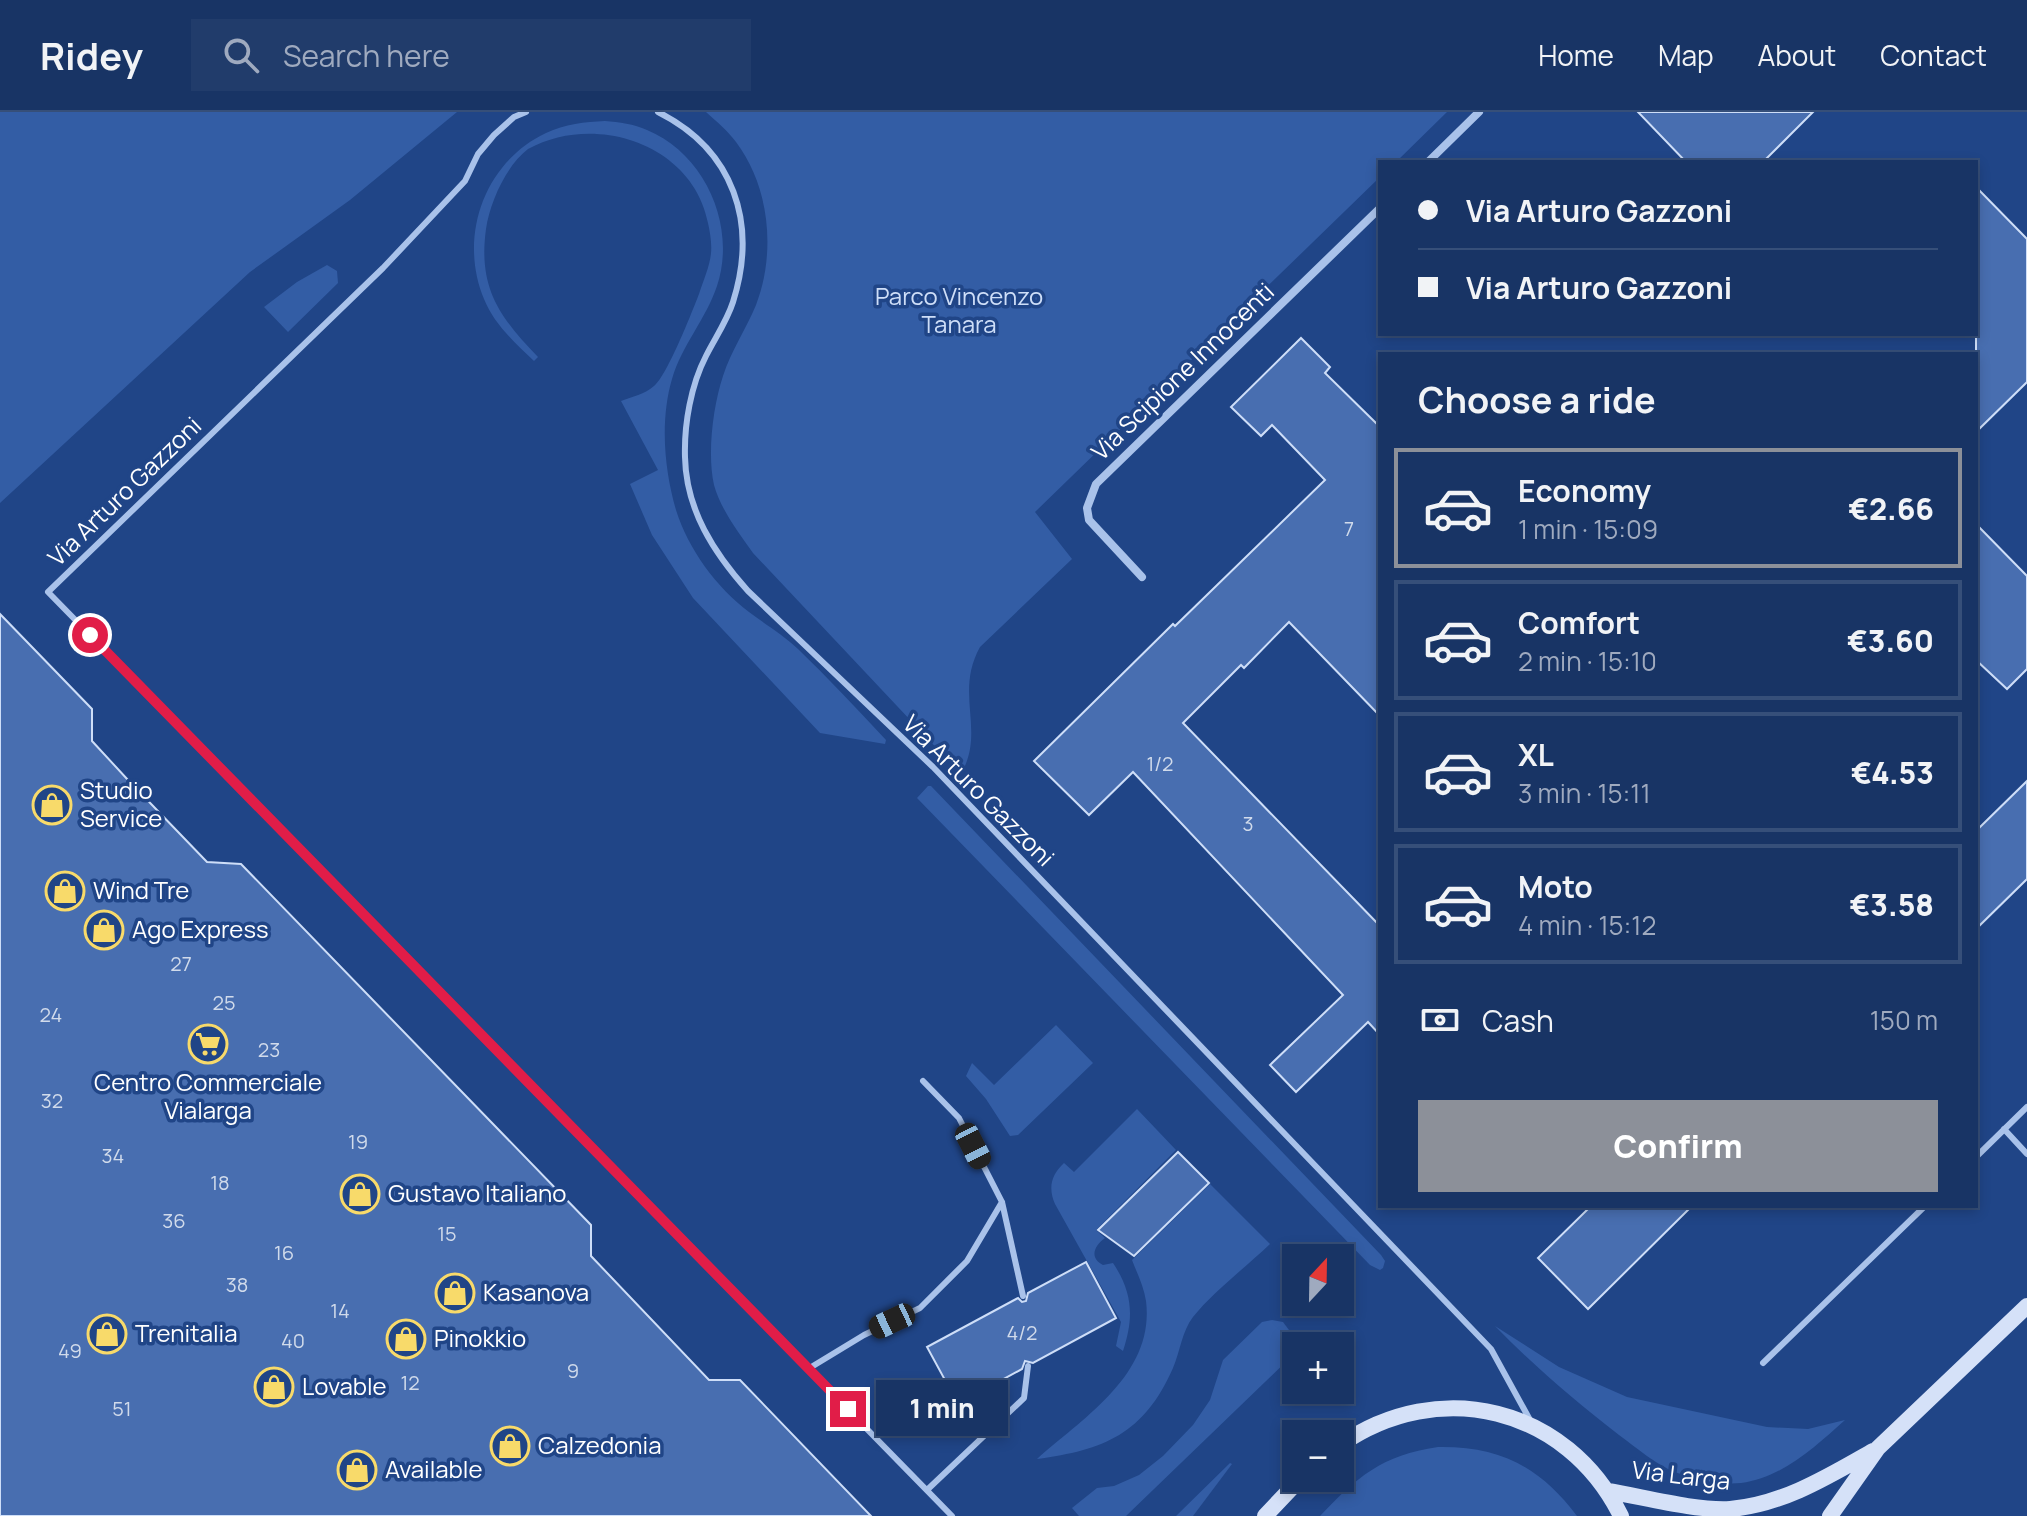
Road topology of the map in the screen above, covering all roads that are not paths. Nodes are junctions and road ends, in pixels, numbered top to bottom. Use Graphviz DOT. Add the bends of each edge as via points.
graph roads {
  1 [pos="526,112"];
  2 [pos="658,112"];
  3 [pos="1479,112"];
  4 [pos="1430,160"];
  5 [pos="1378,210"];
  6 [pos="1142,577"];
  7 [pos="923,1081"];
  8 [pos="2027,1107"];
  9 [pos="2004,1129"];
  10 [pos="2027,1154"];
  11 [pos="1978,1155"];
  12 [pos="1002,1202"];
  13 [pos="1923,1208"];
  14 [pos="1023,1296"];
  15 [pos="2027,1306"];
  16 [pos="1763,1363"];
  17 [pos="1028,1366"];
  18 [pos="808,1369"];
  19 [pos="1533,1427"];
  20 [pos="1354,1435"];
  21 [pos="1878,1448"];
  22 [pos="927,1490"];
  23 [pos="1608,1491"];
  24 [pos="1288,1492"];
  25 [pos="952,1516"];
  26 [pos="1265,1516"];
  27 [pos="1621,1516"];
  28 [pos="1830,1516"];
  1 -- 18 [label="lane, Via Arturo Gazzoni" via="494,135 465,181 383,268 48,592"];
  2 -- 19 [label="lane, Via Arturo Gazzoni" via="709,150 726,173 742,220 741,274 695,384 688,419 685,458 707,540 748,591 933,767 1491,1349"];
  3 -- 4 [label="street"];
  5 -- 6 [label="street, Via Scipione Innocenti" via="1096,484 1087,508 1089,520"];
  7 -- 12 [label="lane" via="959,1118"];
  8 -- 9 [label="lane"];
  9 -- 10 [label="lane"];
  9 -- 11 [label="lane"];
  12 -- 14 [label="lane"];
  12 -- 18 [label="lane" via="967,1261 920,1308"];
  13 -- 16 [label="lane"];
  15 -- 21 [label="main road, Via Larga"];
  17 -- 22 [label="lane" via="1024,1398"];
  18 -- 22 [label="lane, Via Arturo Gazzoni"];
  19 -- 20 [label="main road" via="1508,1417 1437,1408 1397,1415"];
  19 -- 23 [label="main road" via="1563,1445"];
  21 -- 23 [label="main road, Via Larga" via="1761,1504 1728,1509"];
  21 -- 28 [label="main road, Via Larga"];
  22 -- 25 [label="lane, Via Arturo Gazzoni"];
  23 -- 27 [label="main road"];
  24 -- 26 [label="main road"];
}
